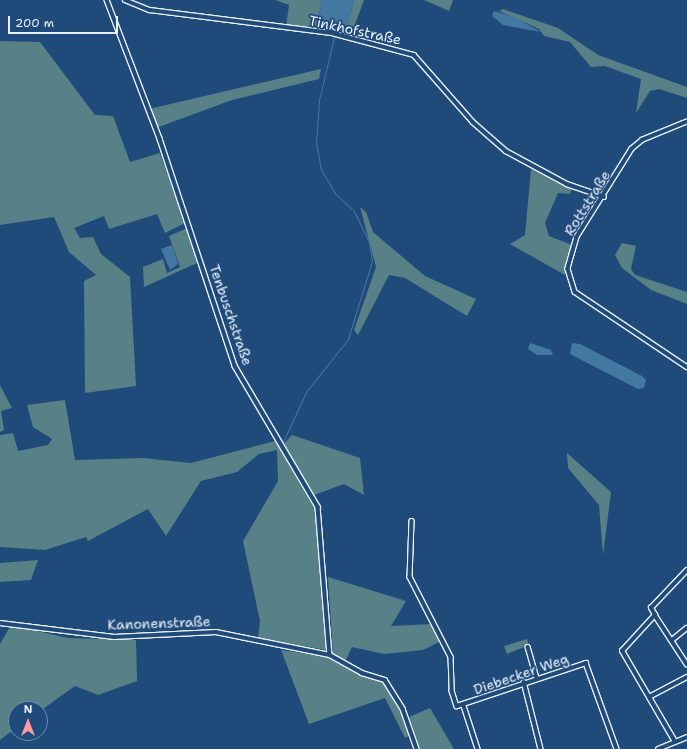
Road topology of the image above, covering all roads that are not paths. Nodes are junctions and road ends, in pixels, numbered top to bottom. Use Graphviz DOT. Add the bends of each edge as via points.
graph roads {
  1 [pos="107,0"];
  2 [pos="125,0"];
  3 [pos="687,122"];
  4 [pos="604,197"];
  5 [pos="687,367"];
  6 [pos="412,522"];
  7 [pos="687,570"];
  8 [pos="655,615"];
  9 [pos="0,623"];
  10 [pos="687,628"];
  11 [pos="672,640"];
  12 [pos="528,647"];
  13 [pos="330,655"];
  14 [pos="687,664"];
  15 [pos="687,677"];
  16 [pos="537,678"];
  17 [pos="524,682"];
  18 [pos="649,697"];
  19 [pos="464,706"];
  20 [pos="687,738"];
  21 [pos="674,743"];
  22 [pos="417,749"];
  23 [pos="478,749"];
  24 [pos="541,749"];
  25 [pos="617,749"];
  26 [pos="658,749"];
  27 [pos="674,749"];
  1 -- 13 [label="street, Tenbuschstraße" via="162,146 235,366 318,507"];
  2 -- 4 [label="street, Tinkhofstraße" via="150,10 332,34 414,55 473,122 506,151 567,184"];
  3 -- 4 [label="street, Rottstraße" via="643,140 632,149"];
  4 -- 5 [label="street, Rottstraße" via="572,250 568,269 575,292"];
  6 -- 19 [label="street" via="410,577 451,657 452,691 457,706"];
  7 -- 8 [label="street" via="651,608"];
  8 -- 11 [label="street"];
  8 -- 18 [label="street" via="622,651"];
  9 -- 13 [label="street, Kanonenstraße" via="114,637 216,632"];
  10 -- 11 [label="street"];
  11 -- 14 [label="street"];
  12 -- 16 [label="street"];
  13 -- 22 [label="street, Kanonenstraße" via="362,673 385,680 403,709"];
  15 -- 18 [label="street"];
  16 -- 17 [label="street, Diebecker Weg"];
  16 -- 25 [label="street, Diebecker Weg" via="586,663"];
  17 -- 19 [label="street, Diebecker Weg"];
  17 -- 24 [label="street"];
  18 -- 21 [label="street"];
  19 -- 23 [label="street"];
  20 -- 21 [label="street"];
  21 -- 26 [label="street"];
  21 -- 27 [label="street"];
}
